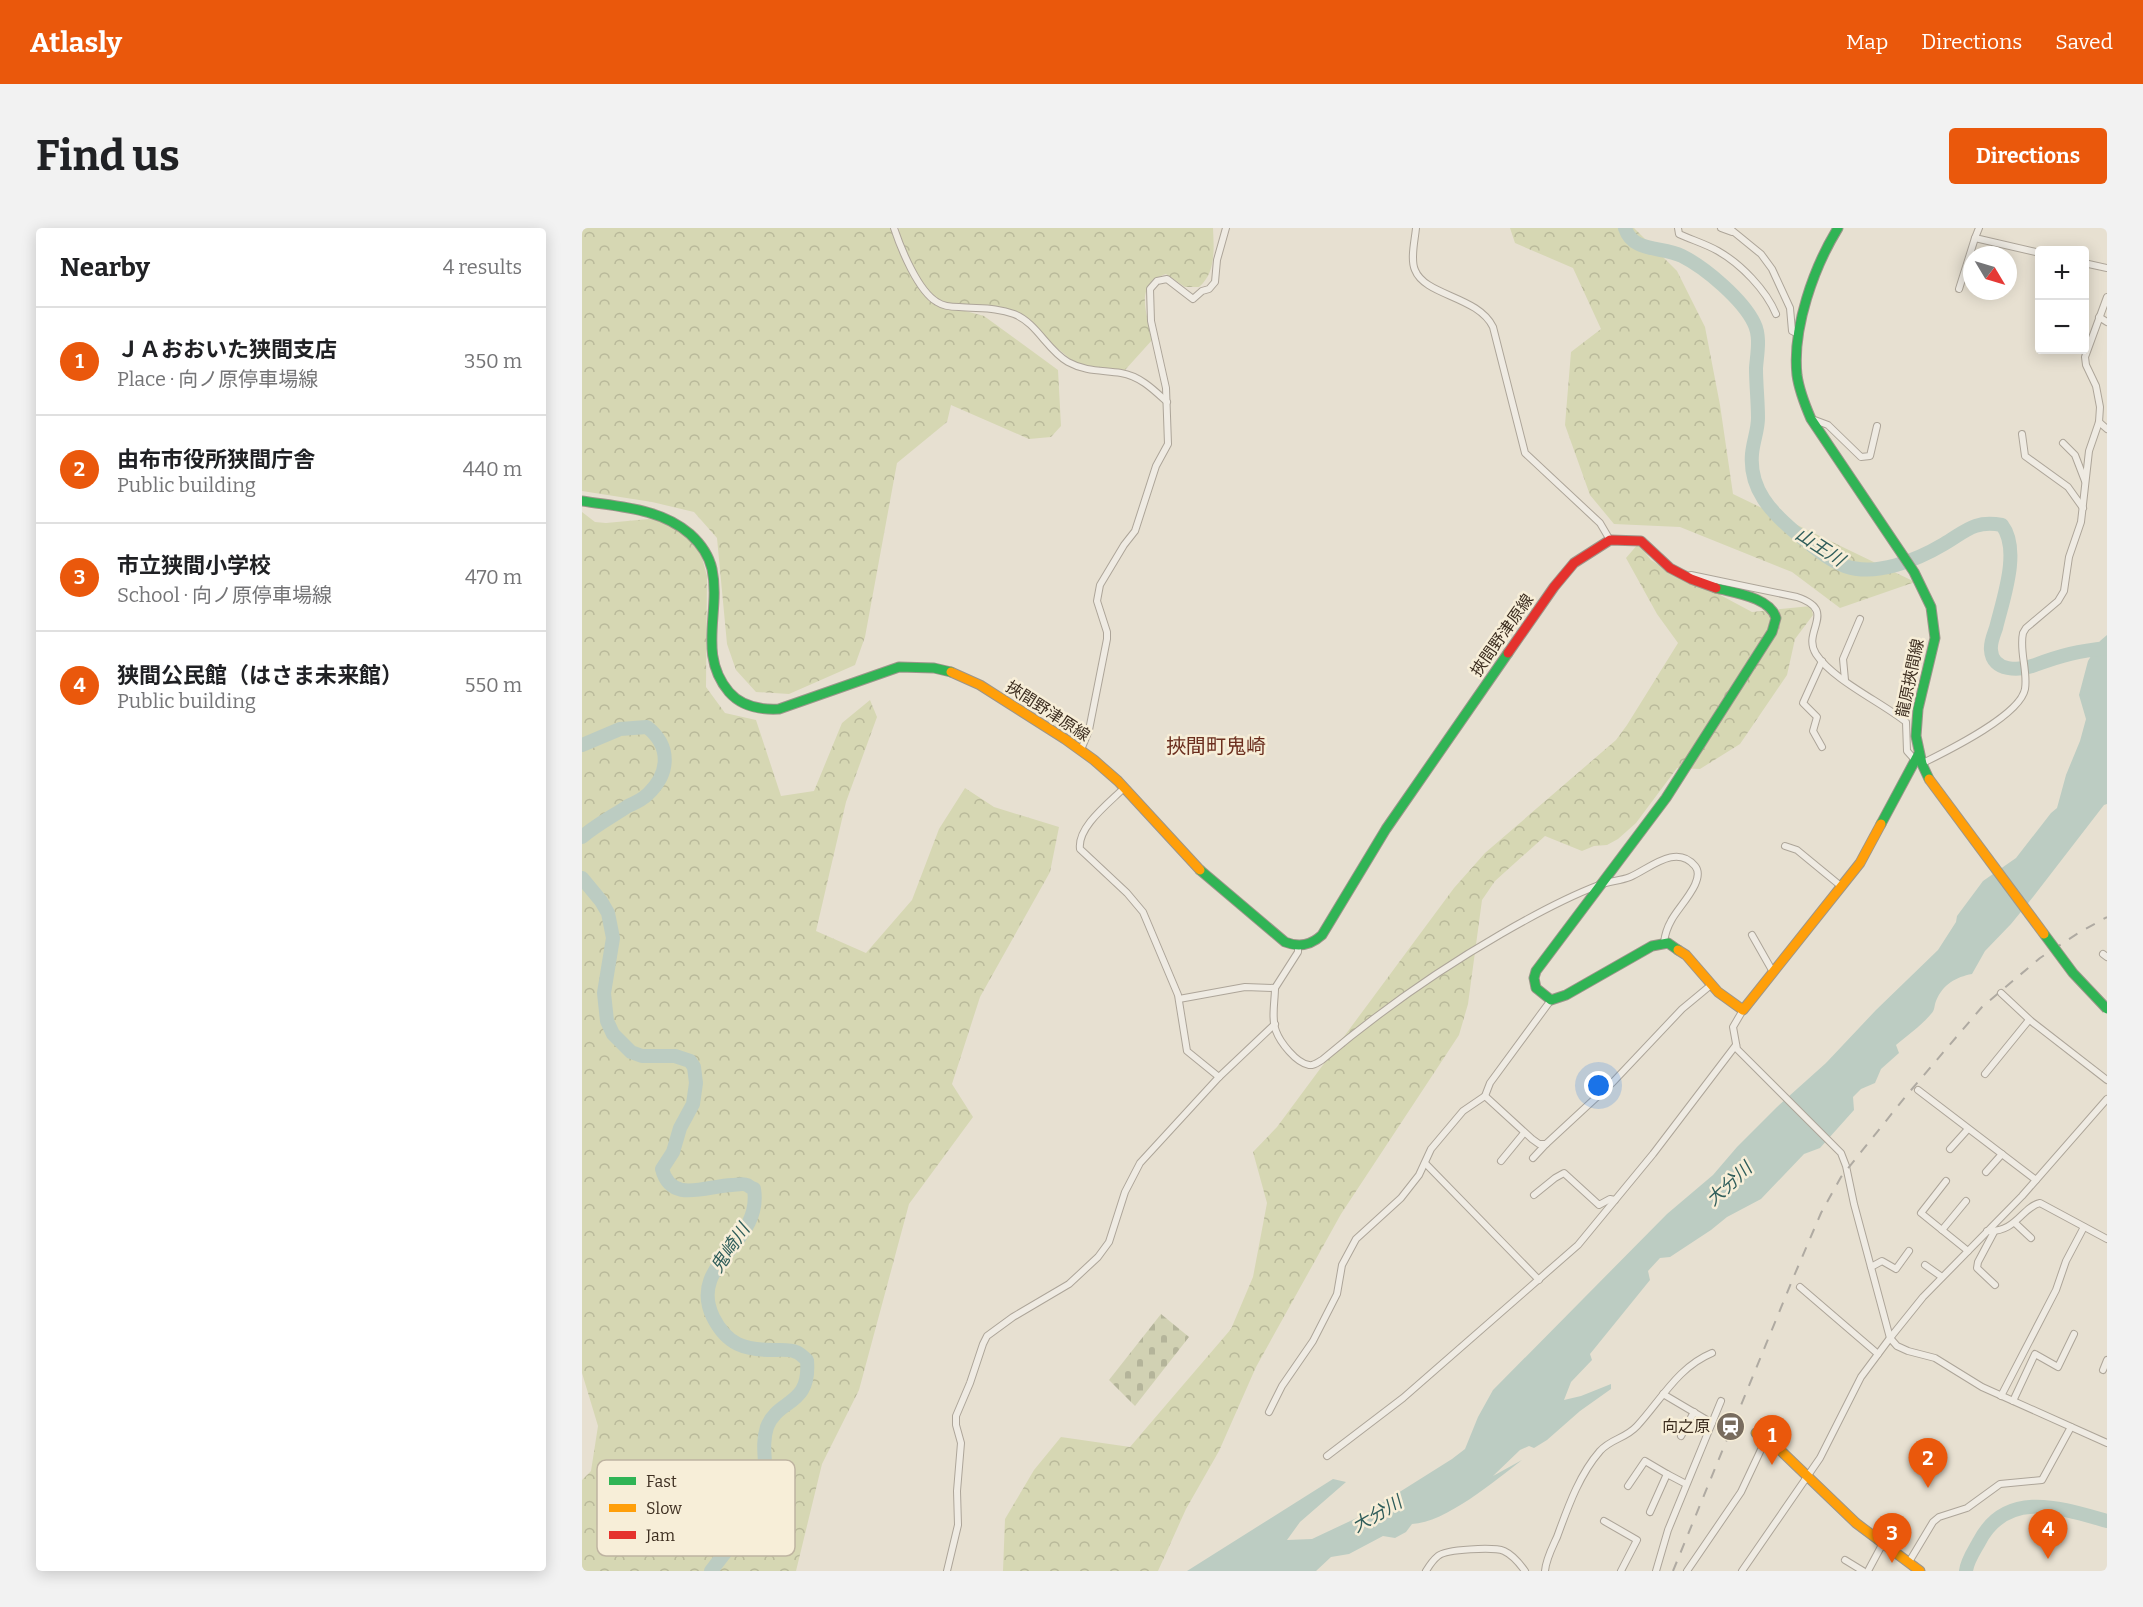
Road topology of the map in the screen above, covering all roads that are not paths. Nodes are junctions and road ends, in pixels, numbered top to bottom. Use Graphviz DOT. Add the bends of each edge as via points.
graph roads {
  1 [pos="894,228"];
  2 [pos="1226,228"];
  3 [pos="1416,228"];
  4 [pos="1678,228"];
  5 [pos="1721,228"];
  6 [pos="1838,228"];
  7 [pos="1979,228"];
  8 [pos="1731,230"];
  9 [pos="1975,238"];
  10 [pos="2035,252"];
  11 [pos="2089,264"];
  12 [pos="2107,268"];
  13 [pos="1959,289"];
  14 [pos="2107,298"];
  15 [pos="1776,314"];
  16 [pos="2099,317"];
  17 [pos="2107,322"];
  18 [pos="1798,334"];
  19 [pos="1168,402"];
  20 [pos="1811,419"];
  21 [pos="2099,422"];
  22 [pos="1877,426"];
  23 [pos="2107,429"];
  24 [pos="2022,435"];
  25 [pos="2062,443"];
  26 [pos="2086,484"];
  27 [pos="582,501"];
  28 [pos="2083,508"];
  29 [pos="1610,540"];
  30 [pos="1682,574"];
  31 [pos="1860,619"];
  32 [pos="1822,661"];
  33 [pos="1845,680"];
  34 [pos="1822,747"];
  35 [pos="1081,750"];
  36 [pos="1918,760"];
  37 [pos="1124,788"];
  38 [pos="1785,846"];
  39 [pos="1600,884"];
  40 [pos="1842,887"];
  41 [pos="1752,935"];
  42 [pos="1664,942"];
  43 [pos="1298,946"];
  44 [pos="1773,972"];
  45 [pos="1711,985"];
  46 [pos="1275,988"];
  47 [pos="2001,993"];
  48 [pos="1179,999"];
  49 [pos="1551,1000"];
  50 [pos="1743,1010"];
  51 [pos="2107,1010"];
  52 [pos="2029,1020"];
  53 [pos="1275,1024"];
  54 [pos="1736,1045"];
  55 [pos="1985,1074"];
  56 [pos="1219,1077"];
  57 [pos="2107,1080"];
  58 [pos="1918,1090"];
  59 [pos="1485,1096"];
  60 [pos="2107,1099"];
  61 [pos="1968,1129"];
  62 [pos="1524,1132"];
  63 [pos="1545,1144"];
  64 [pos="1950,1149"];
  65 [pos="2002,1154"];
  66 [pos="1533,1158"];
  67 [pos="1501,1161"];
  68 [pos="1425,1163"];
  69 [pos="1986,1172"];
  70 [pos="2036,1180"];
  71 [pos="1946,1181"];
  72 [pos="1534,1196"];
  73 [pos="1616,1200"];
  74 [pos="1966,1202"];
  75 [pos="2015,1223"];
  76 [pos="2084,1227"];
  77 [pos="1942,1230"];
  78 [pos="1991,1232"];
  79 [pos="2031,1238"];
  80 [pos="2107,1239"];
  81 [pos="1909,1251"];
  82 [pos="1968,1251"];
  83 [pos="1925,1265"];
  84 [pos="1871,1267"];
  85 [pos="1942,1277"];
  86 [pos="1539,1280"];
  87 [pos="1995,1285"];
  88 [pos="1800,1287"];
  89 [pos="2074,1334"];
  90 [pos="1890,1338"];
  91 [pos="1712,1353"];
  92 [pos="1878,1354"];
  93 [pos="2107,1360"];
  94 [pos="2103,1370"];
  95 [pos="1663,1394"];
  96 [pos="2001,1396"];
  97 [pos="1721,1401"];
  98 [pos="2013,1401"];
  99 [pos="1269,1412"];
  100 [pos="1694,1412"];
  101 [pos="1712,1423"];
  102 [pos="2071,1427"];
  103 [pos="1756,1433"];
  104 [pos="1681,1436"];
  105 [pos="1766,1438"];
  106 [pos="2107,1443"];
  107 [pos="1327,1456"];
  108 [pos="1667,1474"];
  109 [pos="1806,1477"];
  110 [pos="1686,1484"];
  111 [pos="1628,1486"];
  112 [pos="1650,1512"];
  113 [pos="1604,1521"];
  114 [pos="1883,1543"];
  115 [pos="1845,1560"];
  116 [pos="1909,1562"];
  117 [pos="947,1571"];
  118 [pos="1426,1571"];
  119 [pos="1525,1571"];
  120 [pos="1545,1571"];
  121 [pos="1621,1571"];
  122 [pos="1656,1571"];
  123 [pos="1687,1571"];
  124 [pos="1742,1571"];
  125 [pos="1863,1571"];
  126 [pos="1868,1571"];
  127 [pos="1920,1571"];
  1 -- 19 [label="street" via="925,293 938,304 1016,314 1067,362 1098,372 1135,377"];
  2 -- 19 [label="street" via="1216,281 1209,289 1193,299 1167,279 1157,281 1150,289 1151,321"];
  3 -- 29 [label="street" via="1414,262 1419,277 1478,309 1493,327 1525,453 1600,523"];
  4 -- 15 [label="street" via="1679,234 1720,252 1738,266 1764,294"];
  5 -- 8 [label="street"];
  6 -- 18 [label="main road, 龍原挾間線" via="1818,264"];
  7 -- 9 [label="street"];
  8 -- 18 [label="street" via="1770,265 1790,308 1792,331"];
  9 -- 10 [label="street"];
  9 -- 13 [label="street"];
  11 -- 12 [label="street"];
  14 -- 16 [label="street"];
  16 -- 17 [label="street"];
  16 -- 21 [label="street" via="2085,361 2099,399"];
  18 -- 20 [label="main road, 龍原挾間線" via="1798,382"];
  19 -- 35 [label="street" via="1168,444 1156,466 1135,531 1098,592 1107,639 1089,730"];
  20 -- 22 [label="street" via="1828,425 1861,457 1870,456"];
  20 -- 36 [label="main road, 龍原挾間線" via="1930,602 1934,648 1916,722"];
  21 -- 23 [label="street"];
  21 -- 26 [label="street"];
  24 -- 28 [label="street" via="2025,456 2068,487"];
  25 -- 26 [label="street" via="2075,455"];
  26 -- 28 [label="street"];
  27 -- 35 [label="main road, 挾間野津原線" via="663,517 684,529 700,546 713,578 713,664 725,689 747,707 778,709 889,670 934,668 980,685"];
  28 -- 36 [label="street" via="2064,591 2022,637 2022,696 1976,735"];
  29 -- 30 [label="main road" via="1641,541 1664,564"];
  29 -- 43 [label="main road, 挾間野津原線" via="1578,560 1563,575 1386,829 1322,935 1313,943"];
  30 -- 32 [label="street" via="1809,602 1817,611 1813,645"];
  30 -- 39 [label="main road" via="1766,605 1775,613 1774,627 1684,773"];
  31 -- 33 [label="street" via="1843,659"];
  32 -- 33 [label="street"];
  32 -- 34 [label="street" via="1803,703 1817,717 1813,730"];
  33 -- 36 [label="street" via="1906,722 1907,751"];
  35 -- 37 [label="main road, 挾間野津原線"];
  36 -- 40 [label="main road" via="1866,855"];
  36 -- 51 [label="main road, 龍原挾間線, bridge" via="2073,973"];
  37 -- 43 [label="main road, 挾間野津原線" via="1206,874 1280,939"];
  37 -- 48 [label="street" via="1085,828 1080,849 1143,912"];
  38 -- 40 [label="street" via="1797,850"];
  39 -- 42 [label="street" via="1628,878 1667,858 1684,858 1693,863 1698,870 1697,880 1671,920"];
  39 -- 49 [label="main road" via="1536,971 1536,988"];
  39 -- 53 [label="street" via="1537,913 1463,956 1408,992 1313,1065 1294,1055 1282,1042"];
  40 -- 44 [label="main road"];
  41 -- 44 [label="street"];
  42 -- 45 [label="main road" via="1683,951"];
  42 -- 49 [label="main road"];
  43 -- 46 [label="street"];
  44 -- 50 [label="main road"];
  45 -- 50 [label="main road"];
  45 -- 63 [label="street" via="1682,1008 1613,1082"];
  46 -- 48 [label="street" via="1245,987"];
  46 -- 53 [label="street"];
  47 -- 52 [label="street"];
  48 -- 56 [label="street" via="1187,1051"];
  49 -- 59 [label="street" via="1490,1083"];
  50 -- 54 [label="street" via="1733,1027"];
  52 -- 55 [label="street"];
  52 -- 57 [label="street"];
  53 -- 56 [label="street"];
  54 -- 73 [label="street"];
  54 -- 84 [label="street" via="1841,1153"];
  56 -- 117 [label="street" via="1140,1163 1125,1192 1109,1242 1098,1257 1069,1284 1006,1322 985,1340 956,1416 961,1443 957,1534"];
  58 -- 61 [label="street"];
  59 -- 62 [label="street"];
  59 -- 68 [label="street" via="1463,1111 1444,1132"];
  60 -- 70 [label="street"];
  61 -- 64 [label="street"];
  61 -- 65 [label="street"];
  62 -- 63 [label="street"];
  62 -- 67 [label="street"];
  63 -- 66 [label="street"];
  65 -- 69 [label="street"];
  65 -- 70 [label="street"];
  68 -- 86 [label="street"];
  68 -- 99 [label="street" via="1401,1198 1356,1239 1342,1265 1337,1294"];
  70 -- 78 [label="street"];
  71 -- 77 [label="street" via="1921,1213"];
  72 -- 73 [label="street" via="1564,1173 1599,1205"];
  73 -- 86 [label="street" via="1578,1245"];
  74 -- 77 [label="street"];
  75 -- 76 [label="street" via="2039,1203"];
  75 -- 78 [label="street"];
  75 -- 79 [label="street"];
  76 -- 80 [label="street"];
  76 -- 96 [label="street"];
  77 -- 82 [label="street"];
  78 -- 82 [label="street"];
  78 -- 87 [label="street" via="1977,1268"];
  81 -- 84 [label="street" via="1896,1269 1882,1261"];
  82 -- 85 [label="street"];
  83 -- 85 [label="street"];
  84 -- 90 [label="street"];
  85 -- 90 [label="street"];
  86 -- 107 [label="street" via="1403,1398"];
  88 -- 92 [label="street"];
  89 -- 98 [label="street" via="2058,1366 2036,1354"];
  90 -- 92 [label="street"];
  90 -- 96 [label="street" via="1897,1346 1935,1358"];
  91 -- 95 [label="street" via="1691,1364"];
  92 -- 109 [label="street" via="1858,1382"];
  93 -- 94 [label="street"];
  95 -- 100 [label="street"];
  95 -- 120 [label="street" via="1628,1435 1611,1441 1599,1452 1580,1481"];
  96 -- 98 [label="street"];
  97 -- 101 [label="street"];
  98 -- 102 [label="street"];
  100 -- 101 [label="street"];
  100 -- 104 [label="street"];
  101 -- 110 [label="street"];
  102 -- 106 [label="street"];
  102 -- 116 [label="street" via="2042,1480 2000,1484 1967,1508 1939,1517 1932,1522"];
  103 -- 105 [label="main road"];
  105 -- 109 [label="main road"];
  105 -- 123 [label="street" via="1741,1491"];
  108 -- 110 [label="street"];
  108 -- 111 [label="street" via="1645,1461"];
  108 -- 112 [label="street"];
  109 -- 114 [label="main road"];
  109 -- 124 [label="street"];
  110 -- 122 [label="street"];
  113 -- 121 [label="street" via="1637,1540"];
  114 -- 116 [label="main road"];
  114 -- 126 [label="street"];
  115 -- 125 [label="street"];
  116 -- 127 [label="main road"];
  118 -- 119 [label="street" via="1438,1555 1448,1551 1503,1550"];
}
